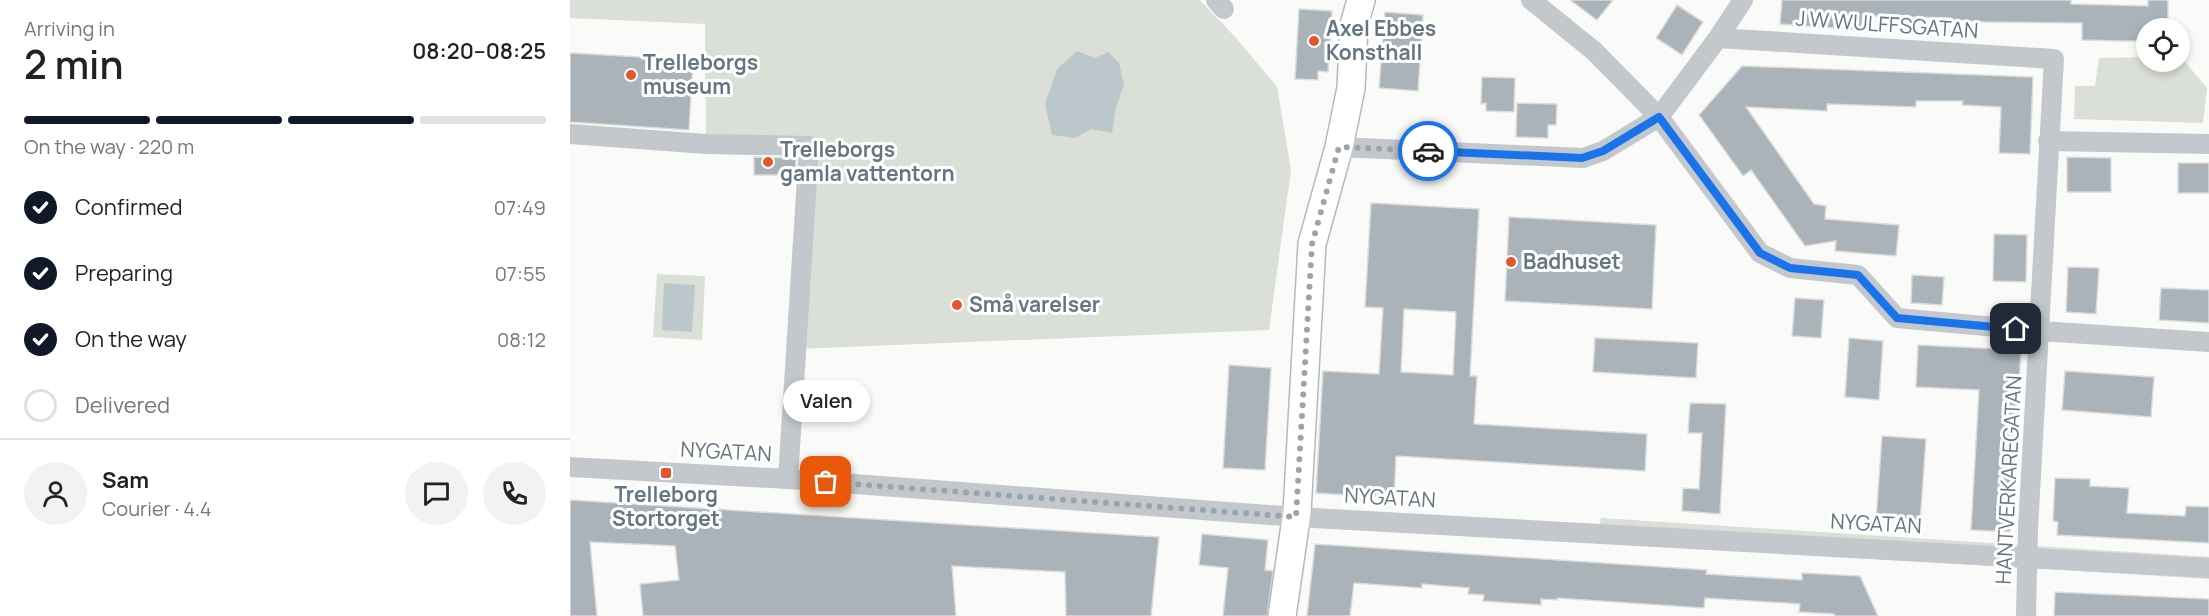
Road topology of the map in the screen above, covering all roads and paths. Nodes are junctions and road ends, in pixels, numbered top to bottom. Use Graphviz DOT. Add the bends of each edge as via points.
graph roads {
  1 [pos="1361,0"];
  2 [pos="1531,0"];
  3 [pos="1743,0"];
  4 [pos="1718,38"];
  5 [pos="2054,59"];
  6 [pos="1659,117"];
  7 [pos="570,134"];
  8 [pos="2048,141"];
  9 [pos="2209,144"];
  10 [pos="1339,147"];
  11 [pos="2040,331"];
  12 [pos="2209,342"];
  13 [pos="570,467"];
  14 [pos="788,479"];
  15 [pos="1296,517"];
  16 [pos="2028,556"];
  17 [pos="2209,568"];
  18 [pos="1282,616"];
  19 [pos="2026,616"];
  1 -- 10 [label="street" via="1354,25 1351,88"];
  2 -- 6 [label="street" via="1594,51"];
  3 -- 4 [label="street"];
  4 -- 5 [label="street, J W WULFFSGATAN"];
  4 -- 6 [label="street"];
  5 -- 8 [label="street, HANTVERKAREGATAN"];
  6 -- 10 [label="street" via="1603,151 1582,158"];
  6 -- 11 [label="street" via="1760,253 1790,268 1858,275 1897,318"];
  7 -- 14 [label="street" via="706,144 809,146"];
  8 -- 9 [label="street"];
  8 -- 11 [label="street, HANTVERKAREGATAN"];
  10 -- 15 [label="street" via="1312,244"];
  11 -- 12 [label="street"];
  11 -- 16 [label="street, HANTVERKAREGATAN"];
  13 -- 14 [label="street, NYGATAN"];
  14 -- 15 [label="street, NYGATAN"];
  15 -- 16 [label="street, NYGATAN"];
  15 -- 18 [label="street"];
  16 -- 17 [label="street, NYGATAN"];
  16 -- 19 [label="street, HANTVERKAREGATAN"];
}
